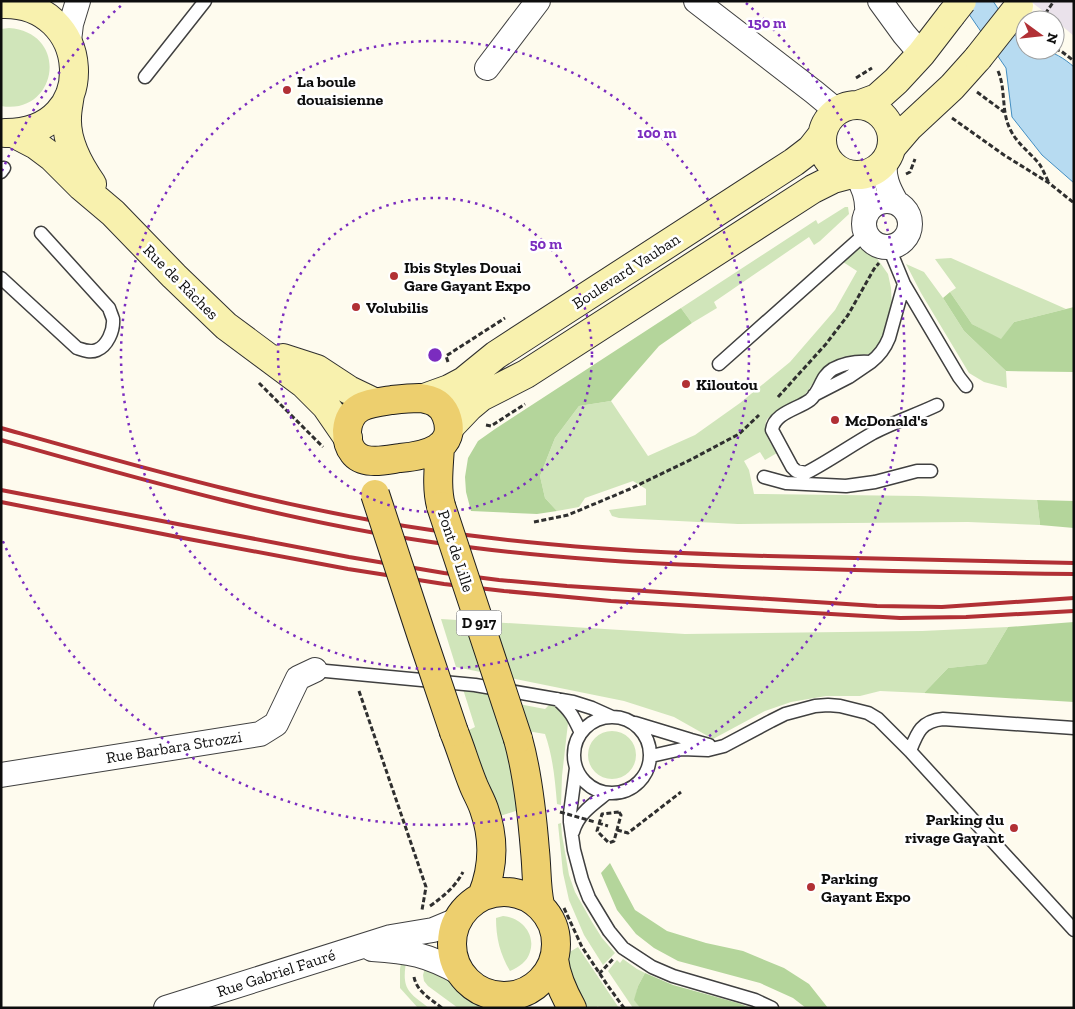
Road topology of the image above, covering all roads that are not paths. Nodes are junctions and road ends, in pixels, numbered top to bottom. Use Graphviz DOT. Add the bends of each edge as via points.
graph roads {
  1 [pos="78,1"];
  2 [pos="205,1"];
  3 [pos="538,1"];
  4 [pos="696,1"];
  5 [pos="880,1"];
  6 [pos="1,4"];
  7 [pos="37,4"];
  8 [pos="956,8"];
  9 [pos="1027,9"];
  10 [pos="69,41"];
  11 [pos="921,54"];
  12 [pos="487,68"];
  13 [pos="145,77"];
  14 [pos="70,94"];
  15 [pos="848,108"];
  16 [pos="7,133"];
  17 [pos="822,135"];
  18 [pos="888,154"];
  19 [pos="853,175"];
  20 [pos="896,202"];
  21 [pos="113,213"];
  22 [pos="866,223"];
  23 [pos="41,233"];
  24 [pos="891,251"];
  25 [pos="1,278"];
  26 [pos="904,284"];
  27 [pos="253,346"];
  28 [pos="719,364"];
  29 [pos="966,386"];
  30 [pos="424,398"];
  31 [pos="374,402"];
  32 [pos="937,405"];
  33 [pos="444,437"];
  34 [pos="354,448"];
  35 [pos="931,471"];
  36 [pos="764,477"];
  37 [pos="316,670"];
  38 [pos="557,700"];
  39 [pos="612,717"];
  40 [pos="629,721"];
  41 [pos="1074,728"];
  42 [pos="581,734"];
  43 [pos="724,746"];
  44 [pos="910,751"];
  45 [pos="651,756"];
  46 [pos="576,768"];
  47 [pos="1,775"];
  48 [pos="607,794"];
  49 [pos="572,835"];
  50 [pos="482,896"];
  51 [pos="540,906"];
  52 [pos="457,920"];
  53 [pos="1074,930"];
  54 [pos="419,933"];
  55 [pos="554,959"];
  56 [pos="460,973"];
  57 [pos="513,1002"];
  58 [pos="166,1008"];
  59 [pos="572,1008"];
  60 [pos="772,1008"];
  1 -- 10 [label="street"];
  2 -- 13 [label="lane"];
  3 -- 12 [label="street"];
  4 -- 15 [label="street" via="814,92"];
  5 -- 11 [label="street"];
  6 -- 7 [label="main road"];
  7 -- 10 [label="main road" via="38,10 53,20"];
  8 -- 11 [label="main road"];
  9 -- 18 [label="main road, bridge" via="987,62 952,87 909,127"];
  10 -- 14 [label="main road, Rue de Râches" via="75,68"];
  11 -- 15 [label="main road" via="877,98"];
  14 -- 16 [label="main road" via="47,122 31,130"];
  14 -- 21 [label="main road, Rue de Râches" via="67,119 75,154"];
  15 -- 17 [label="main road" via="827,122"];
  15 -- 18 [label="main road" via="872,108 882,116 891,134"];
  16 -- 21 [label="main road, Rue de Râches" via="29,141 52,157"];
  17 -- 19 [label="main road" via="826,157 835,168"];
  17 -- 30 [label="main road, Boulevard Vauban" via="794,162 496,355 464,381"];
  18 -- 19 [label="main road" via="876,170"];
  18 -- 20 [label="street" via="885,178"];
  19 -- 22 [label="street" via="863,186 867,199"];
  19 -- 33 [label="main road, Boulevard Vauban" via="833,179 813,189 526,374 487,393 474,402"];
  20 -- 22 [label="street" via="886,200 872,206"];
  20 -- 24 [label="street" via="907,212 910,227 903,240"];
  21 -- 27 [label="main road, Rue de Râches" via="213,314"];
  22 -- 24 [label="street" via="872,241"];
  22 -- 28 [label="lane"];
  23 -- 25 [label="lane" via="109,308 112,332 106,344 96,351 77,348"];
  24 -- 26 [label="lane"];
  26 -- 29 [label="lane"];
  26 -- 32 [label="lane" via="889,338 880,355 780,417 772,430 792,467 806,473 890,424"];
  27 -- 31 [label="main road, Rue de Râches" via="316,370"];
  27 -- 34 [label="main road, Rue de Râches" via="304,384 326,406"];
  30 -- 31 [label="main road"];
  30 -- 33 [label="main road" via="440,405 446,416"];
  31 -- 34 [label="main road" via="360,407 351,417 348,424"];
  33 -- 34 [label="main road" via="429,453 415,457 372,461"];
  33 -- 51 [label="main road, Pont de Lille / D 917, bridge" via="439,499 526,769"];
  34 -- 50 [label="main road, bridge" via="375,494 454,732 483,806 490,831 492,858"];
  35 -- 36 [label="lane" via="846,486 786,483"];
  37 -- 38 [label="lane" via="475,685"];
  37 -- 47 [label="street, Rue Barbara Strozzi" via="298,678 276,724 260,734"];
  38 -- 39 [label="lane" via="573,702"];
  38 -- 42 [label="lane" via="568,708"];
  39 -- 40 [label="lane"];
  39 -- 42 [label="lane" via="594,722"];
  40 -- 43 [label="lane" via="701,743"];
  40 -- 45 [label="lane" via="644,733"];
  41 -- 44 [label="lane" via="934,720 920,729"];
  42 -- 46 [label="lane" via="574,756"];
  43 -- 44 [label="lane" via="785,714 828,705 868,713"];
  43 -- 45 [label="lane" via="708,750 682,749"];
  44 -- 53 [label="lane"];
  45 -- 48 [label="lane" via="646,774 636,786"];
  46 -- 48 [label="lane" via="586,783"];
  46 -- 49 [label="lane" via="570,813"];
  48 -- 49 [label="lane" via="583,812"];
  49 -- 60 [label="lane" via="589,898 609,931 624,948 652,967 673,976"];
  50 -- 51 [label="main road" via="509,892 529,897"];
  50 -- 52 [label="main road" via="465,908"];
  51 -- 55 [label="main road" via="554,930"];
  52 -- 54 [label="street, Rue Gabriel Fauré"];
  52 -- 56 [label="main road" via="452,943"];
  54 -- 56 [label="street, Rue Gabriel Fauré" via="432,958"];
  54 -- 58 [label="street, Rue Gabriel Fauré" via="399,950 358,948"];
  55 -- 57 [label="main road" via="539,983"];
  55 -- 59 [label="main road" via="557,978"];
  56 -- 57 [label="main road" via="477,989"];
}
